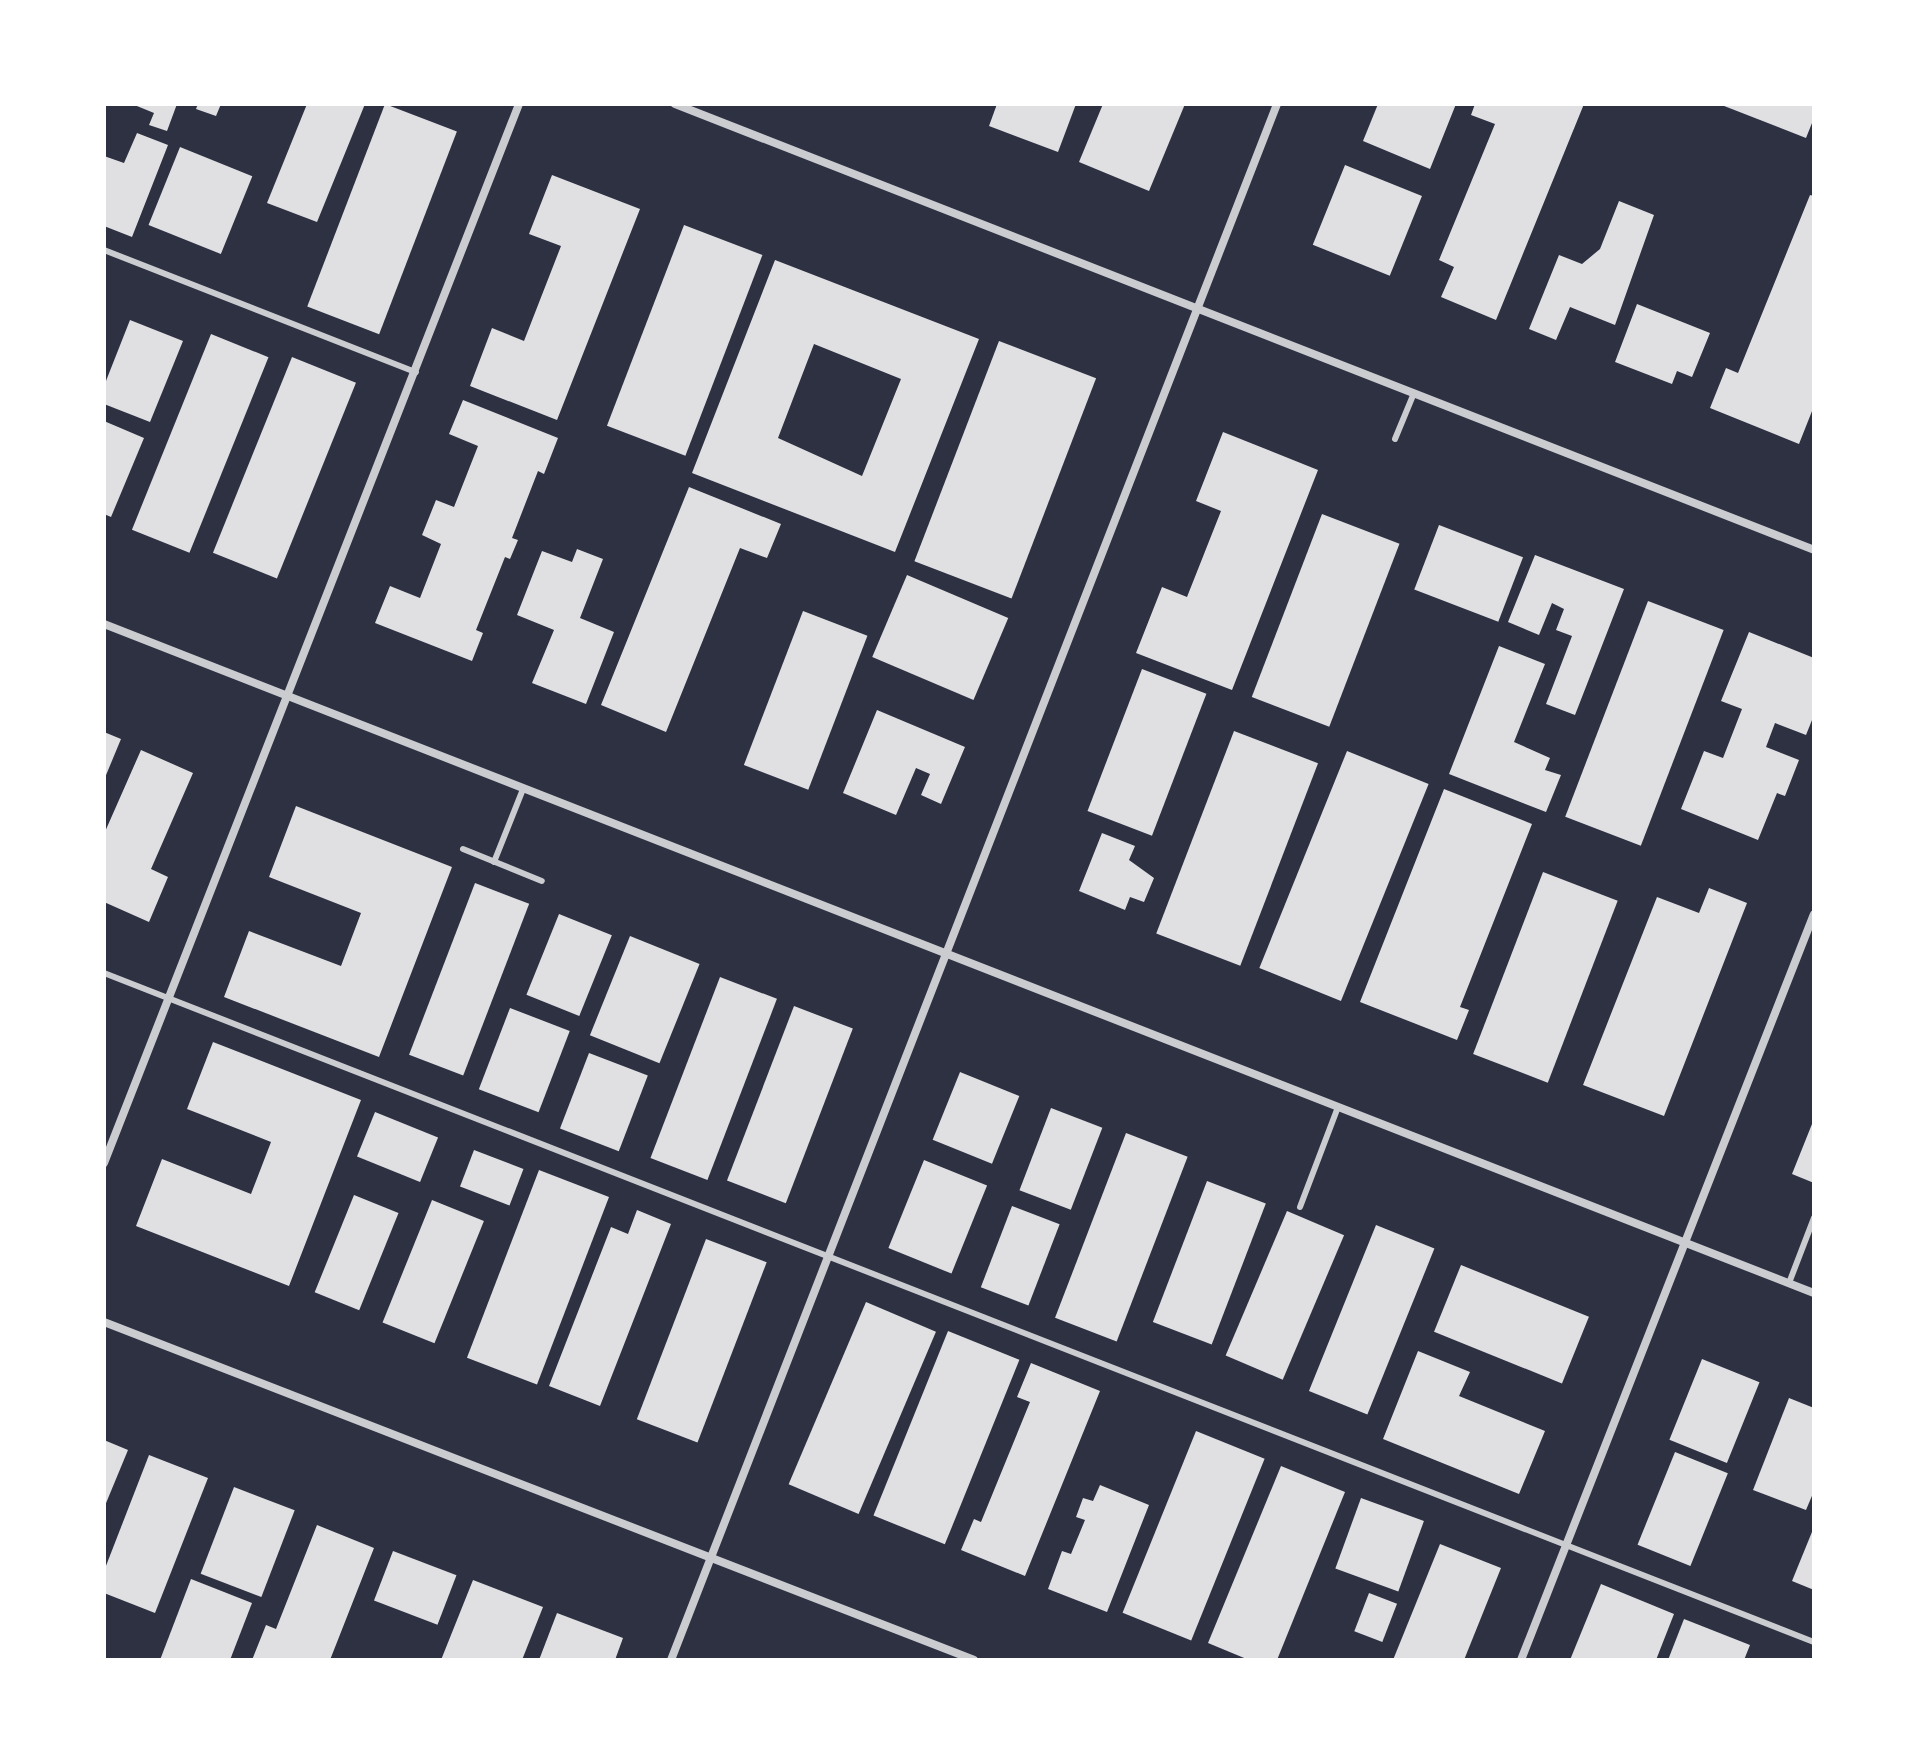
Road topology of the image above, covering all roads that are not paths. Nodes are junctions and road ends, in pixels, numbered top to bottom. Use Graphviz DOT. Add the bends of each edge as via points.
graph roads {
  1 [pos="519,104"];
  2 [pos="675,104"];
  3 [pos="1277,104"];
  4 [pos="104,250"];
  5 [pos="1198,309"];
  6 [pos="416,372"];
  7 [pos="1414,393"];
  8 [pos="1395,439"];
  9 [pos="1814,550"];
  10 [pos="104,624"];
  11 [pos="291,697"];
  12 [pos="523,789"];
  13 [pos="463,849"];
  14 [pos="494,862"];
  15 [pos="542,881"];
  16 [pos="1814,914"];
  17 [pos="948,954"];
  18 [pos="104,973"];
  19 [pos="170,998"];
  20 [pos="1338,1107"];
  21 [pos="104,1163"];
  22 [pos="1300,1207"];
  23 [pos="1814,1218"];
  24 [pos="1686,1243"];
  25 [pos="830,1258"];
  26 [pos="1789,1283"];
  27 [pos="1814,1293"];
  28 [pos="104,1322"];
  29 [pos="1567,1545"];
  30 [pos="711,1557"];
  31 [pos="1814,1642"];
  32 [pos="671,1660"];
  33 [pos="974,1660"];
  34 [pos="1521,1660"];
  1 -- 6 [label="street"];
  2 -- 5 [label="street"];
  3 -- 5 [label="street"];
  4 -- 6 [label="lane"];
  5 -- 7 [label="street"];
  5 -- 17 [label="street"];
  6 -- 11 [label="street"];
  7 -- 8 [label="lane"];
  7 -- 9 [label="street"];
  10 -- 11 [label="street"];
  11 -- 12 [label="street"];
  11 -- 19 [label="street"];
  12 -- 14 [label="lane"];
  12 -- 17 [label="street"];
  13 -- 14 [label="lane"];
  14 -- 15 [label="lane"];
  16 -- 24 [label="street"];
  17 -- 20 [label="street"];
  17 -- 25 [label="street"];
  18 -- 19 [label="lane"];
  19 -- 21 [label="street"];
  19 -- 25 [label="lane"];
  20 -- 22 [label="lane"];
  20 -- 24 [label="street"];
  23 -- 26 [label="lane"];
  24 -- 26 [label="street"];
  24 -- 29 [label="street"];
  25 -- 29 [label="lane"];
  25 -- 30 [label="street"];
  26 -- 27 [label="street"];
  28 -- 30 [label="street"];
  29 -- 31 [label="lane"];
  29 -- 34 [label="street"];
  30 -- 32 [label="street"];
  30 -- 33 [label="street"];
}
